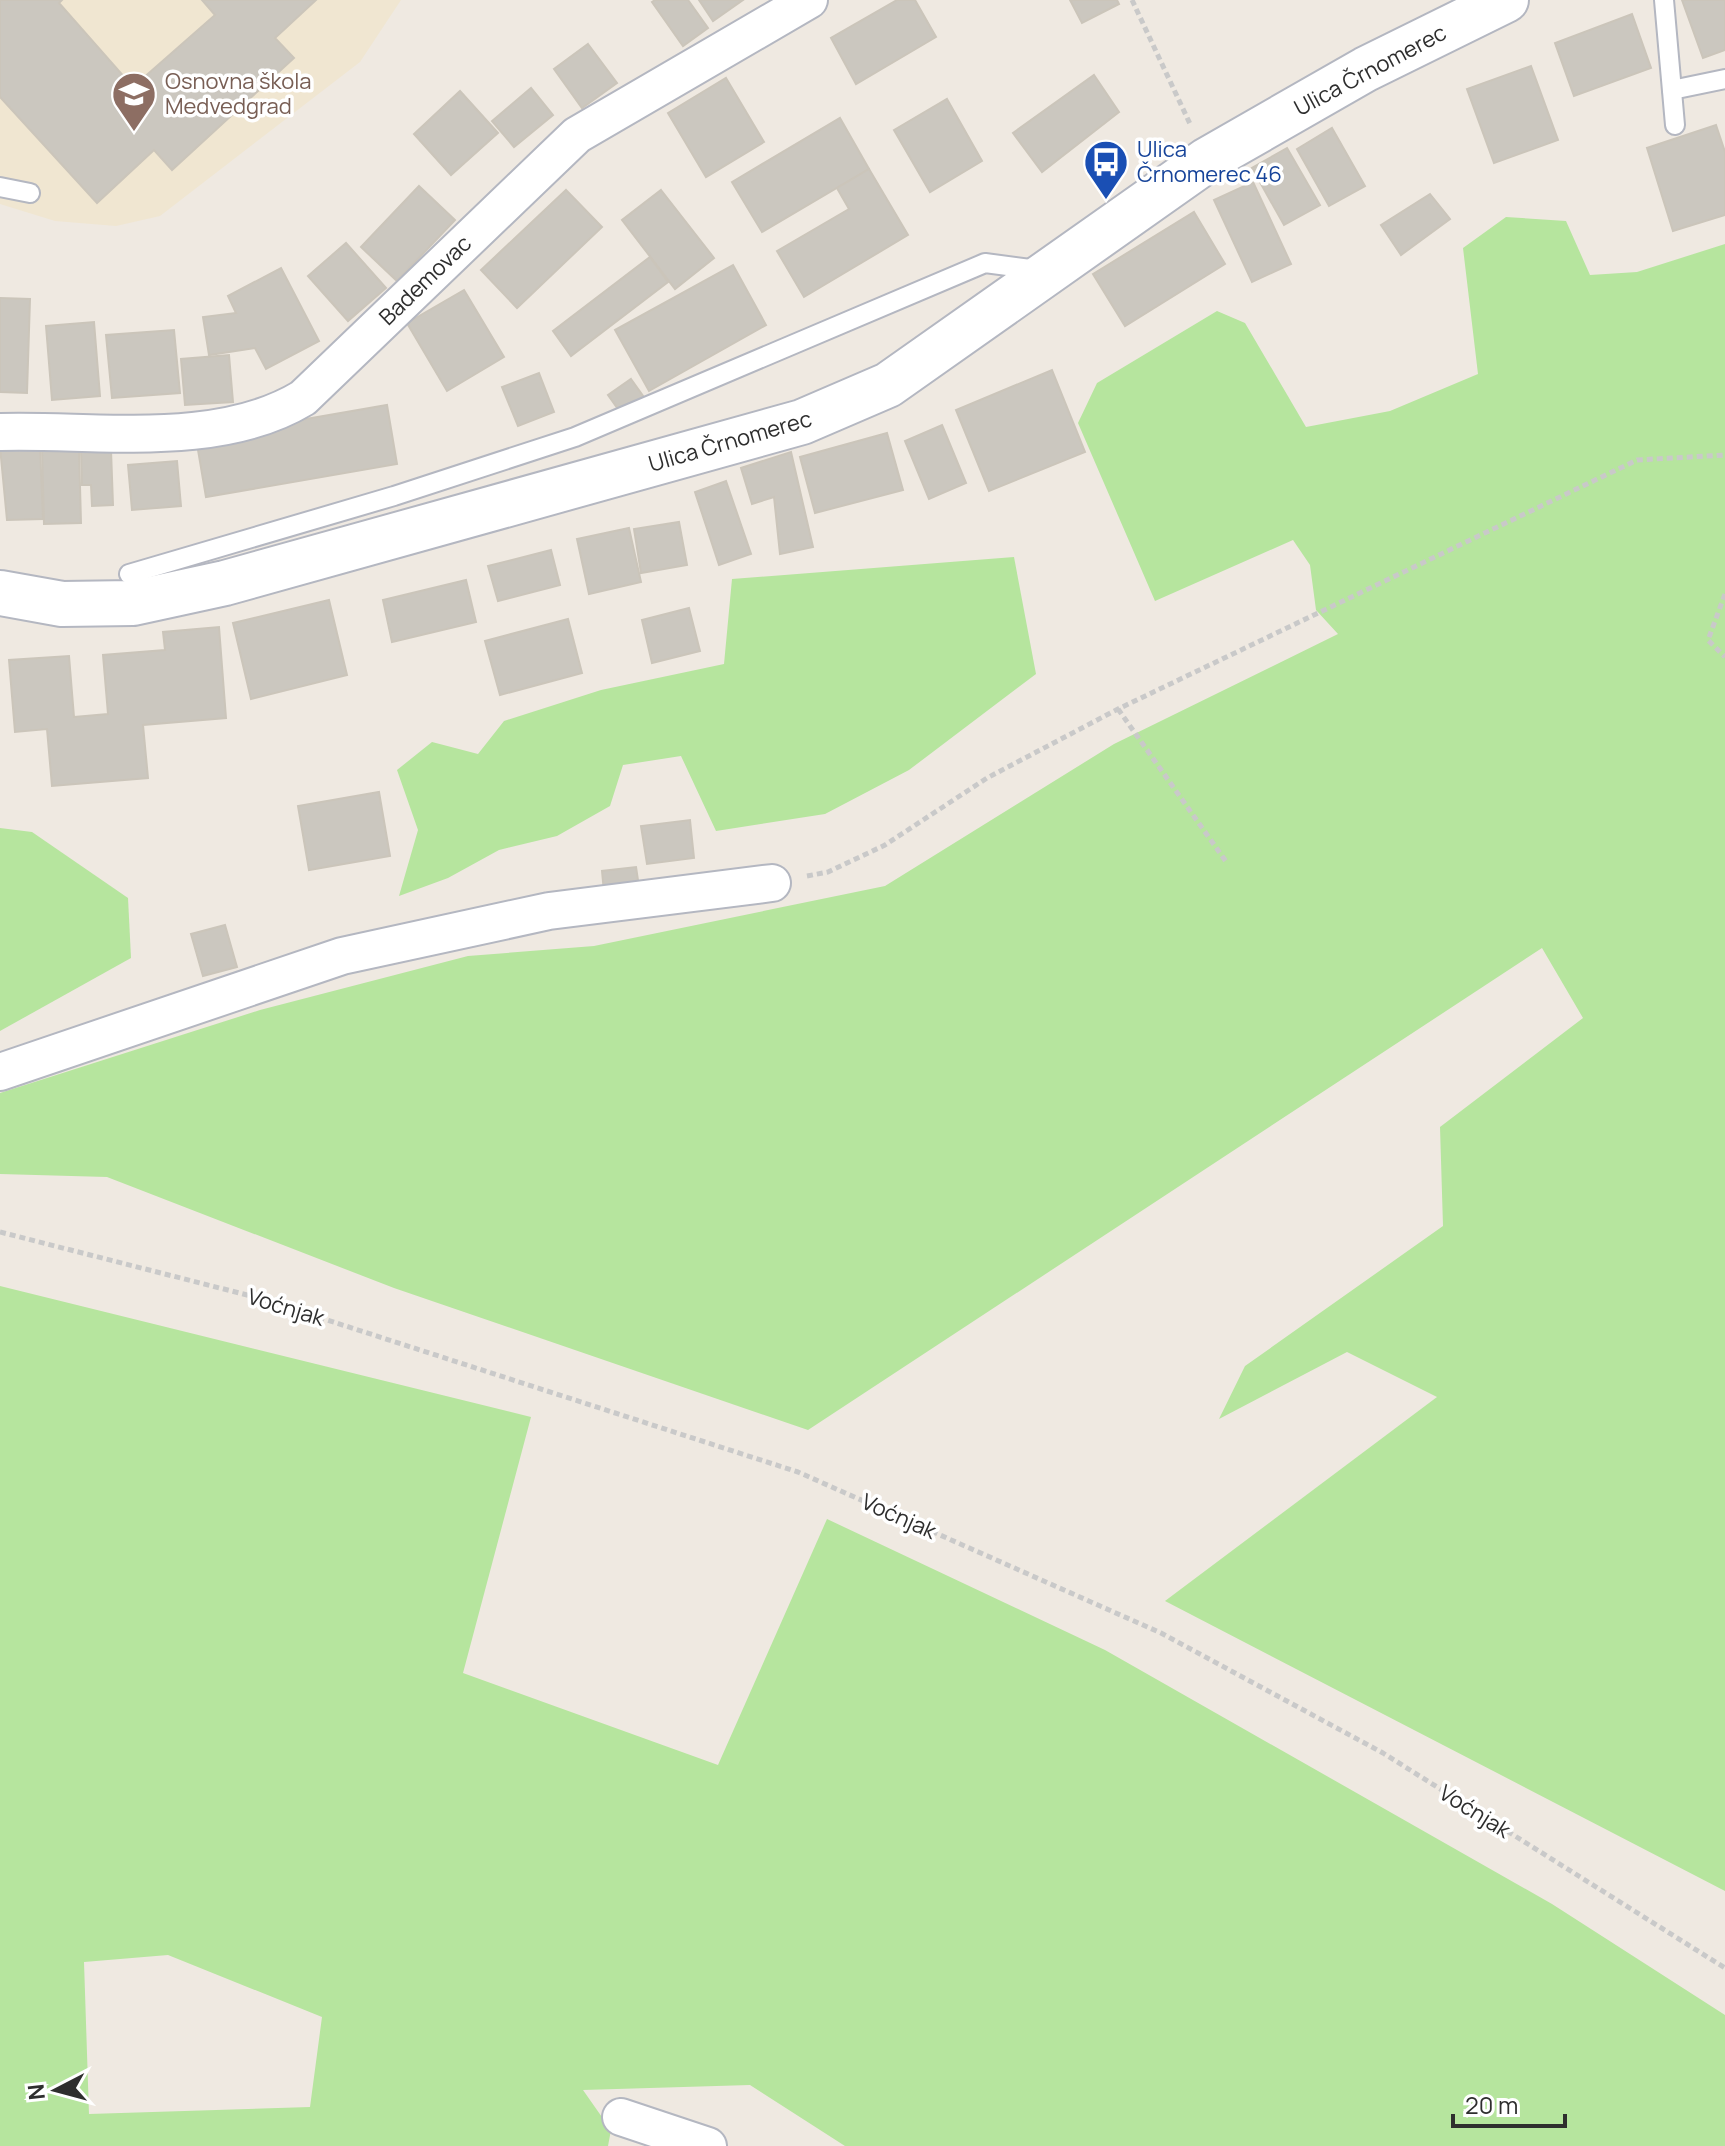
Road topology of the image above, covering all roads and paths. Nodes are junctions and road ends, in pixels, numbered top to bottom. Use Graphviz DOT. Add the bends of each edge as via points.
graph roads {
  1 [pos="809,0"];
  2 [pos="1132,0"];
  3 [pos="1506,0"];
  4 [pos="1664,0"];
  5 [pos="1725,79"];
  6 [pos="1672,90"];
  7 [pos="1675,125"];
  8 [pos="1196,138"];
  9 [pos="0,187"];
  10 [pos="30,193"];
  11 [pos="1050,272"];
  12 [pos="0,432"];
  13 [pos="1725,455"];
  14 [pos="129,574"];
  15 [pos="0,593"];
  16 [pos="1725,594"];
  17 [pos="1725,657"];
  18 [pos="1118,709"];
  19 [pos="1227,863"];
  20 [pos="772,883"];
  21 [pos="0,1072"];
  22 [pos="0,1232"];
  23 [pos="1725,1968"];
  24 [pos="621,2117"];
  25 [pos="708,2146"];
  1 -- 12 [label="street, Bademovac" via="577,135 303,398 286,408 231,424 175,431 102,436"];
  2 -- 8 [label="path"];
  3 -- 11 [label="street, Ulica Črnomerec" via="1366,69 1207,160"];
  4 -- 6 [label="lane"];
  5 -- 6 [label="lane"];
  6 -- 7 [label="lane"];
  9 -- 10 [label="lane"];
  11 -- 14 [label="lane" via="985,263 575,437"];
  11 -- 15 [label="street, Ulica Črnomerec" via="888,385 802,422 225,583 148,599 62,604"];
  13 -- 18 [label="path" via="1637,460"];
  16 -- 17 [label="path" via="1708,640"];
  18 -- 19 [label="path"];
  18 -- 20 [label="path" via="987,778 885,845 828,872"];
  20 -- 21 [label="street" via="549,911 342,956"];
  22 -- 23 [label="path, Voćnjak" via="259,1298 798,1472 1161,1633 1383,1753"];
  24 -- 25 [label="street"];
}
